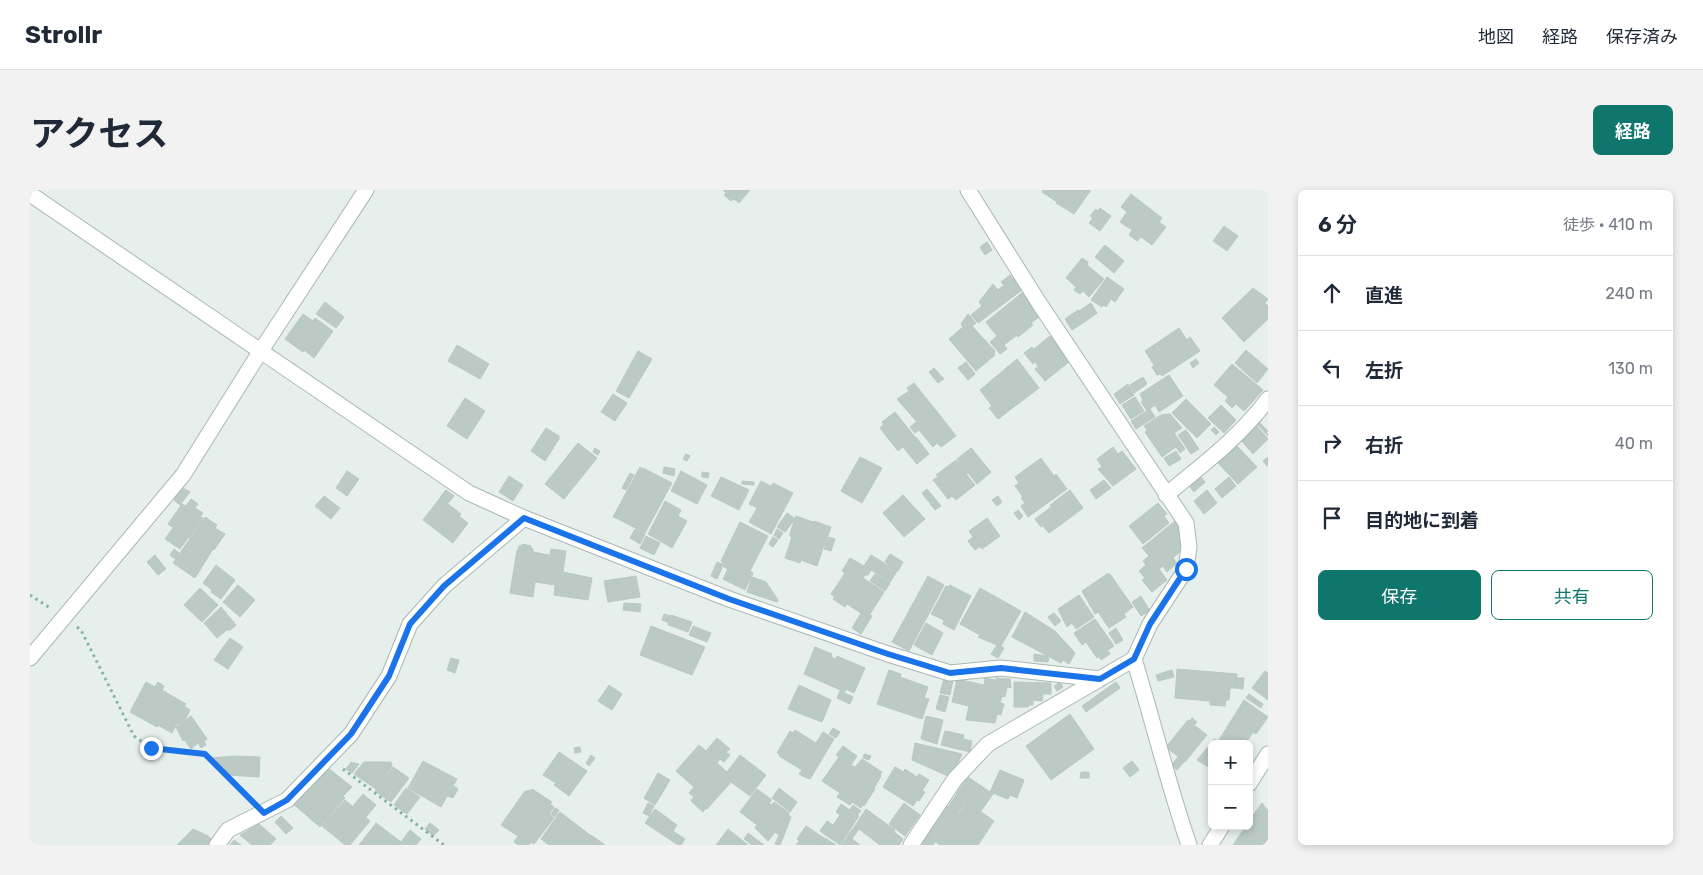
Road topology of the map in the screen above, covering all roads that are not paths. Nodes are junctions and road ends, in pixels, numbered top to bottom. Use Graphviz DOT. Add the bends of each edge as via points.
graph roads {
  1 [pos="366,190"];
  2 [pos="968,190"];
  3 [pos="30,194"];
  4 [pos="260,352"];
  5 [pos="1268,399"];
  6 [pos="1166,495"];
  7 [pos="524,518"];
  8 [pos="30,658"];
  9 [pos="1134,659"];
  10 [pos="1100,679"];
  11 [pos="1268,754"];
  12 [pos="1253,778"];
  13 [pos="1219,830"];
  14 [pos="217,845"];
  15 [pos="911,845"];
  16 [pos="1189,845"];
  17 [pos="1210,845"];
  1 -- 4 [label="street"];
  2 -- 6 [label="street"];
  3 -- 4 [label="street"];
  4 -- 7 [label="street" via="469,493"];
  4 -- 8 [label="street" via="183,475"];
  5 -- 6 [label="street" via="1226,445"];
  6 -- 9 [label="street" via="1186,524 1189,547 1186,569 1150,624"];
  7 -- 10 [label="street" via="729,599 950,673 1001,668"];
  7 -- 14 [label="street" via="444,586 410,624 389,676 351,734 287,800 228,830"];
  9 -- 10 [label="street"];
  9 -- 16 [label="street"];
  10 -- 15 [label="street" via="988,744 955,779"];
  11 -- 12 [label="street"];
  13 -- 17 [label="street"];
}
